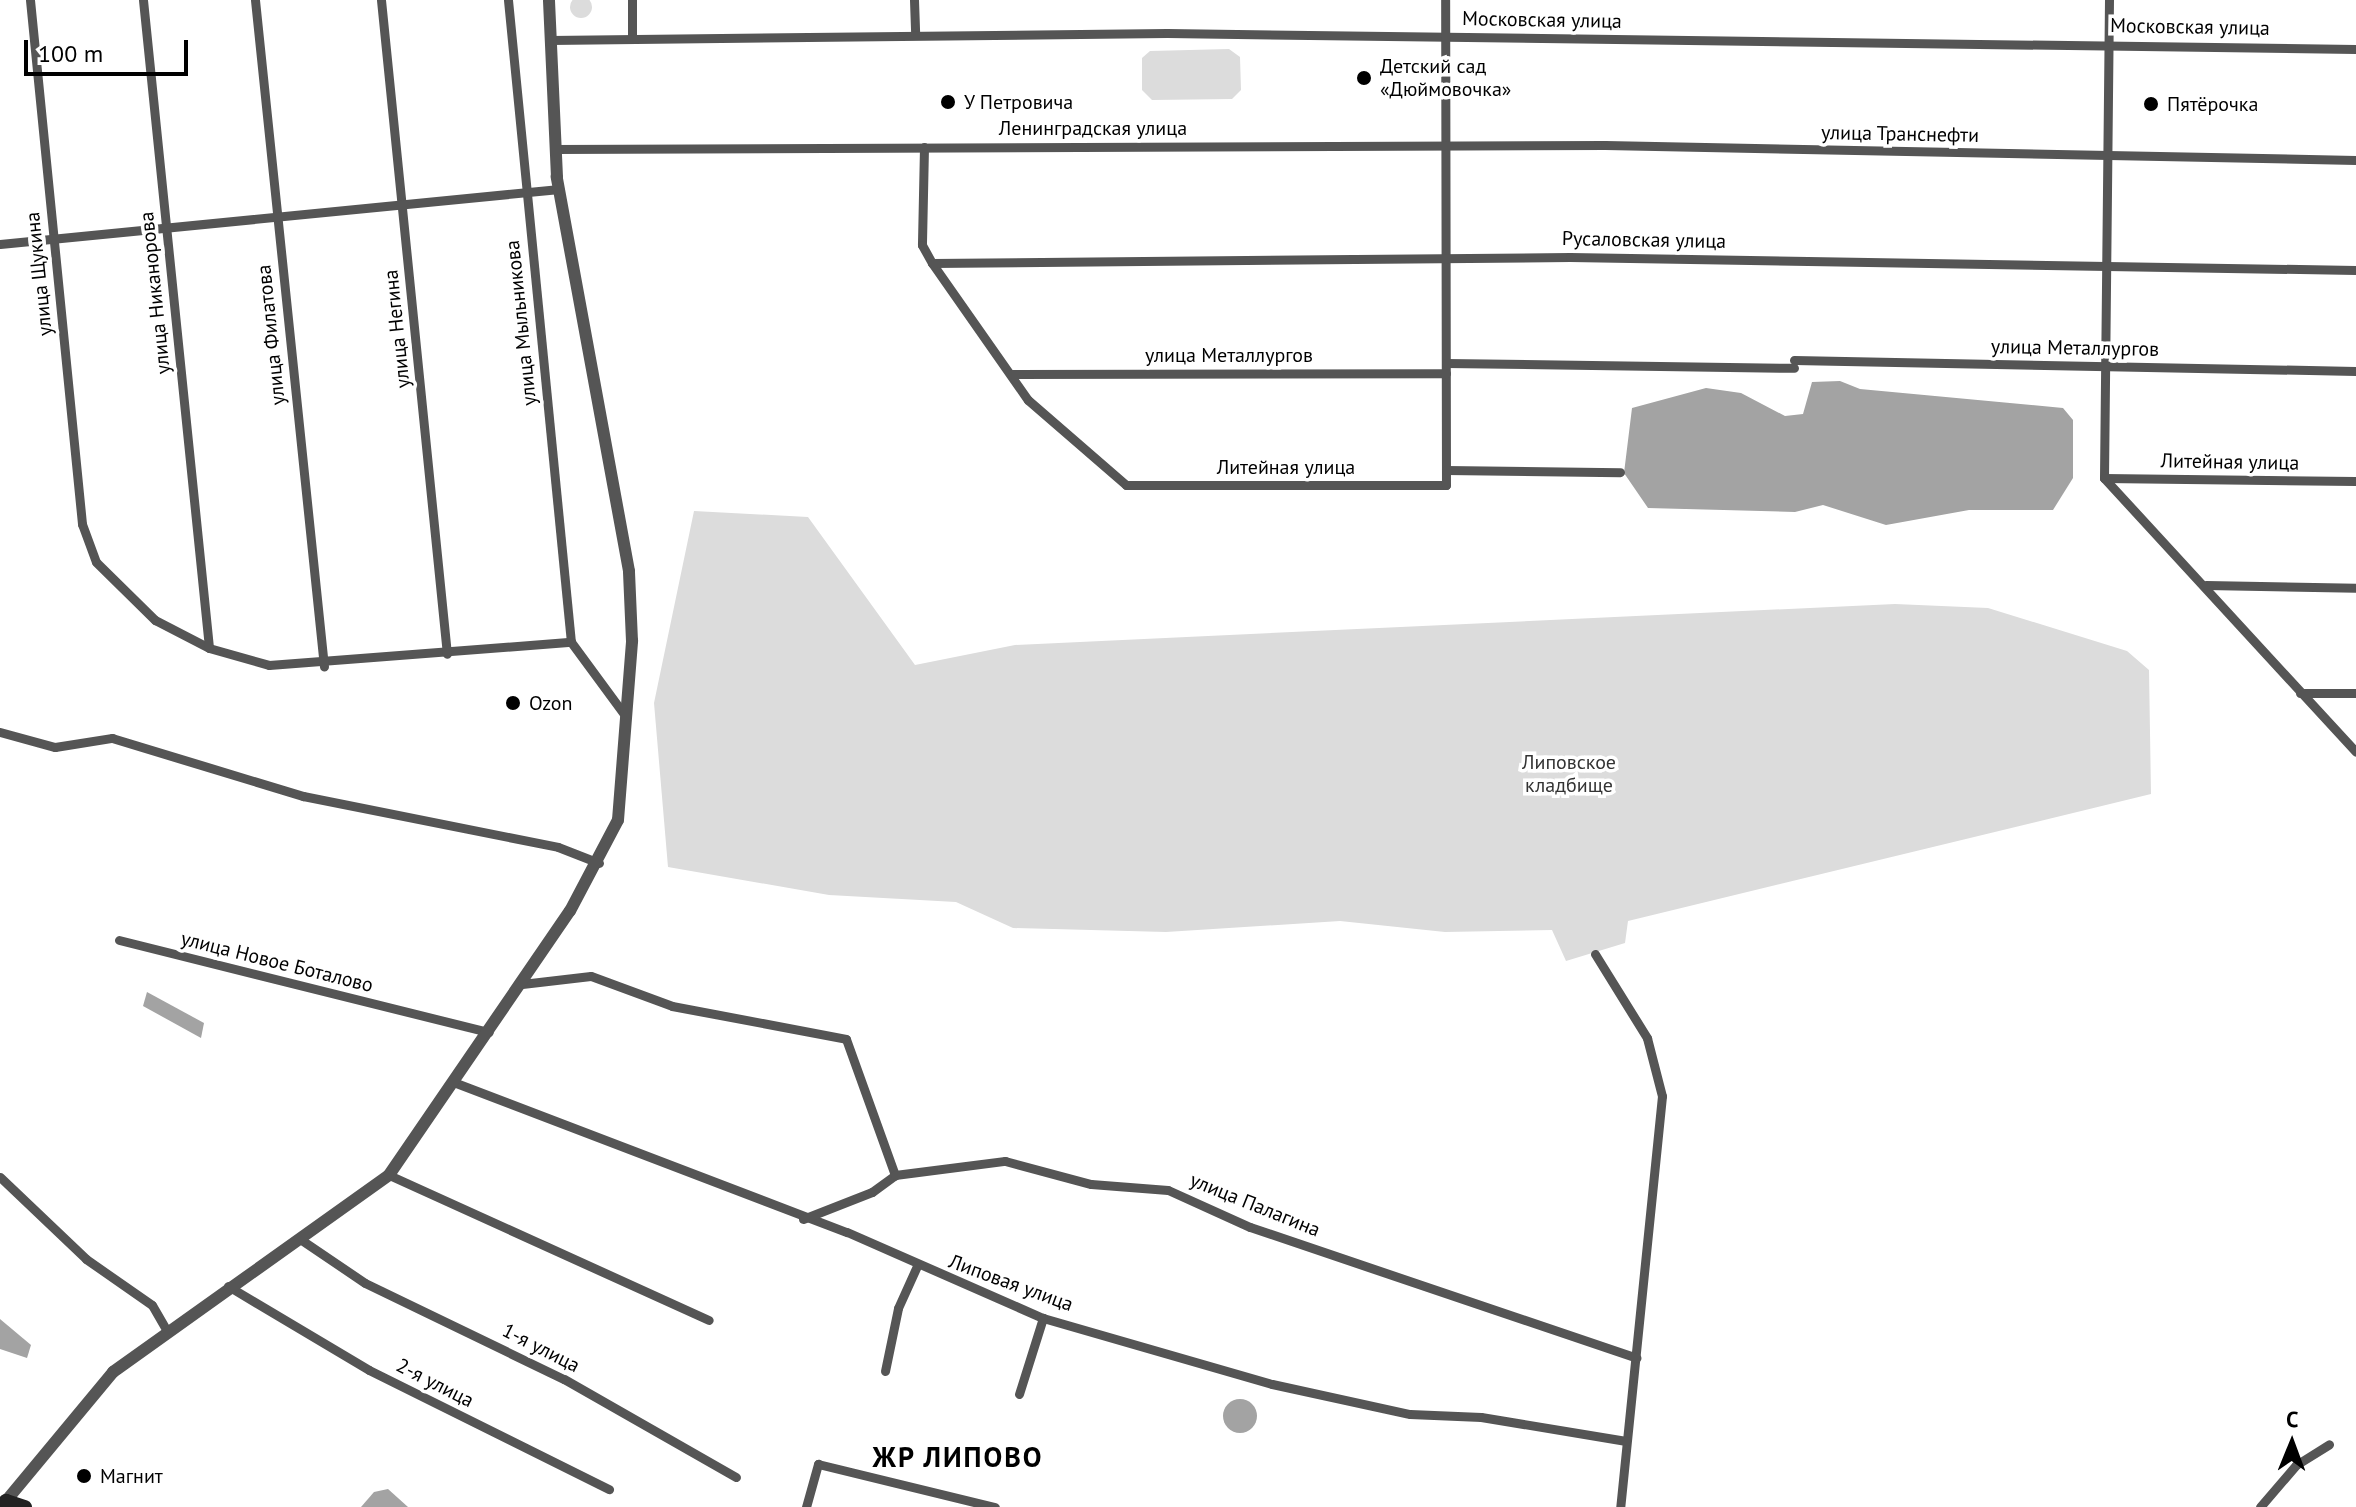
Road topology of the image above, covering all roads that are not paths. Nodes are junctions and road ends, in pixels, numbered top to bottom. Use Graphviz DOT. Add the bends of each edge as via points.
graph roads {
  1 [pos="30,0"];
  2 [pos="143,0"];
  3 [pos="255,0"];
  4 [pos="381,0"];
  5 [pos="508,0"];
  6 [pos="549,0"];
  7 [pos="632,0"];
  8 [pos="914,0"];
  9 [pos="1445,0"];
  10 [pos="2109,0"];
  11 [pos="915,35"];
  12 [pos="1444,36"];
  13 [pos="632,38"];
  14 [pos="550,40"];
  15 [pos="2109,43"];
  16 [pos="2356,49"];
  17 [pos="1444,145"];
  18 [pos="924,147"];
  19 [pos="554,149"];
  20 [pos="2105,156"];
  21 [pos="2356,160"];
  22 [pos="559,189"];
  23 [pos="526,193"];
  24 [pos="402,205"];
  25 [pos="277,216"];
  26 [pos="166,227"];
  27 [pos="54,239"];
  28 [pos="0,244"];
  29 [pos="1447,258"];
  30 [pos="932,263"];
  31 [pos="2104,266"];
  32 [pos="2356,270"];
  33 [pos="2105,366"];
  34 [pos="1446,368"];
  35 [pos="2356,371"];
  36 [pos="1012,374"];
  37 [pos="1446,470"];
  38 [pos="1620,472"];
  39 [pos="2104,478"];
  40 [pos="2356,481"];
  41 [pos="2206,585"];
  42 [pos="2356,588"];
  43 [pos="571,642"];
  44 [pos="209,648"];
  45 [pos="447,654"];
  46 [pos="324,666"];
  47 [pos="629,688"];
  48 [pos="610,690"];
  49 [pos="2300,693"];
  50 [pos="2356,693"];
  51 [pos="627,720"];
  52 [pos="0,732"];
  53 [pos="2356,752"];
  54 [pos="599,863"];
  55 [pos="119,940"];
  56 [pos="1595,954"];
  57 [pos="522,984"];
  58 [pos="489,1032"];
  59 [pos="456,1083"];
  60 [pos="389,1175"];
  61 [pos="895,1175"];
  62 [pos="0,1177"];
  63 [pos="803,1219"];
  64 [pos="300,1239"];
  65 [pos="917,1266"];
  66 [pos="228,1286"];
  67 [pos="1043,1318"];
  68 [pos="709,1320"];
  69 [pos="166,1329"];
  70 [pos="1636,1358"];
  71 [pos="885,1371"];
  72 [pos="1019,1394"];
  73 [pos="1626,1441"];
  74 [pos="2329,1444"];
  75 [pos="736,1477"];
  76 [pos="609,1489"];
  77 [pos="2,1502"];
  78 [pos="992,1506"];
  79 [pos="25,1507"];
  80 [pos="806,1507"];
  81 [pos="1620,1507"];
  82 [pos="2260,1507"];
  1 -- 27 [label="street, улица Щукина"];
  2 -- 26 [label="street, улица Никанорова"];
  3 -- 25 [label="street, улица Филатова"];
  4 -- 24 [label="street, улица Негина"];
  5 -- 23 [label="street, улица Мыльникова"];
  6 -- 14 [label="street"];
  7 -- 13 [label="street"];
  8 -- 11 [label="street"];
  9 -- 12 [label="street"];
  10 -- 15 [label="street"];
  11 -- 12 [label="street, Московская улица"];
  11 -- 13 [label="street, Московская улица"];
  12 -- 15 [label="street, Московская улица"];
  12 -- 17 [label="street"];
  13 -- 14 [label="street, Московская улица"];
  14 -- 19 [label="street"];
  15 -- 16 [label="street, Московская улица"];
  15 -- 20 [label="street"];
  17 -- 18 [label="street, Ленинградская улица"];
  17 -- 20 [label="street, улица Транснефти"];
  17 -- 29 [label="street"];
  18 -- 19 [label="street, Ленинградская улица"];
  18 -- 30 [label="street" via="922,245"];
  19 -- 22 [label="street"];
  20 -- 21 [label="street, улица Транснефти"];
  20 -- 31 [label="street"];
  22 -- 23 [label="street"];
  22 -- 47 [label="street" via="624,532"];
  23 -- 24 [label="street"];
  23 -- 43 [label="street, улица Мыльникова"];
  24 -- 25 [label="street"];
  24 -- 45 [label="street, улица Негина"];
  25 -- 26 [label="street"];
  25 -- 46 [label="street, улица Филатова"];
  26 -- 27 [label="street"];
  26 -- 44 [label="street, улица Никанорова"];
  27 -- 28 [label="street"];
  27 -- 44 [label="street, улица Щукина" via="85,543 142,611"];
  29 -- 30 [label="street, Русаловская улица"];
  29 -- 31 [label="street, Русаловская улица"];
  29 -- 34 [label="street"];
  30 -- 36 [label="street"];
  31 -- 32 [label="street, Русаловская улица"];
  31 -- 33 [label="street"];
  33 -- 34 [label="street, улица Металлургов"];
  33 -- 35 [label="street, улица Металлургов"];
  33 -- 39 [label="street"];
  34 -- 36 [label="street, улица Металлургов"];
  34 -- 37 [label="street"];
  36 -- 37 [label="street, Литейная улица" via="1028,400 1126,485 1446,485"];
  37 -- 38 [label="street"];
  39 -- 40 [label="street, Литейная улица"];
  39 -- 41 [label="street"];
  41 -- 42 [label="street"];
  41 -- 49 [label="street"];
  43 -- 45 [label="street"];
  43 -- 48 [label="street"];
  44 -- 46 [label="street" via="269,665"];
  45 -- 46 [label="street"];
  47 -- 48 [label="street"];
  47 -- 51 [label="street"];
  48 -- 51 [label="street"];
  49 -- 50 [label="street"];
  49 -- 53 [label="street"];
  51 -- 54 [label="street" via="621,808"];
  52 -- 54 [label="street" via="55,747 112,738 355,808 577,853"];
  54 -- 57 [label="street"];
  55 -- 58 [label="street, улица Новое Боталово" via="332,998"];
  56 -- 70 [label="street" via="1647,1038 1662,1096"];
  57 -- 58 [label="street"];
  57 -- 61 [label="street" via="591,976 672,1006 846,1039"];
  58 -- 59 [label="street"];
  59 -- 60 [label="street"];
  59 -- 63 [label="street, Липовая улица"];
  60 -- 64 [label="street"];
  60 -- 68 [label="street"];
  61 -- 63 [label="street, улица Палагина" via="872,1192"];
  61 -- 70 [label="street, улица Палагина" via="1005,1161 1091,1184 1168,1190 1250,1227"];
  62 -- 69 [label="street" via="86,1259 152,1305"];
  63 -- 65 [label="street, Липовая улица"];
  64 -- 66 [label="street"];
  64 -- 75 [label="street, 1-я улица" via="325,1259 564,1379"];
  65 -- 67 [label="street, Липовая улица"];
  65 -- 71 [label="street" via="898,1308"];
  66 -- 69 [label="street"];
  66 -- 76 [label="street, 2-я улица" via="247,1302"];
  67 -- 72 [label="street"];
  67 -- 73 [label="street, Липовая улица" via="1366,1405"];
  69 -- 77 [label="street" via="89,1396"];
  70 -- 73 [label="street"];
  73 -- 81 [label="street"];
  74 -- 82 [label="street" via="2296,1465"];
  77 -- 79 [label="main road"];
  78 -- 80 [label="street" via="818,1464"];
}
